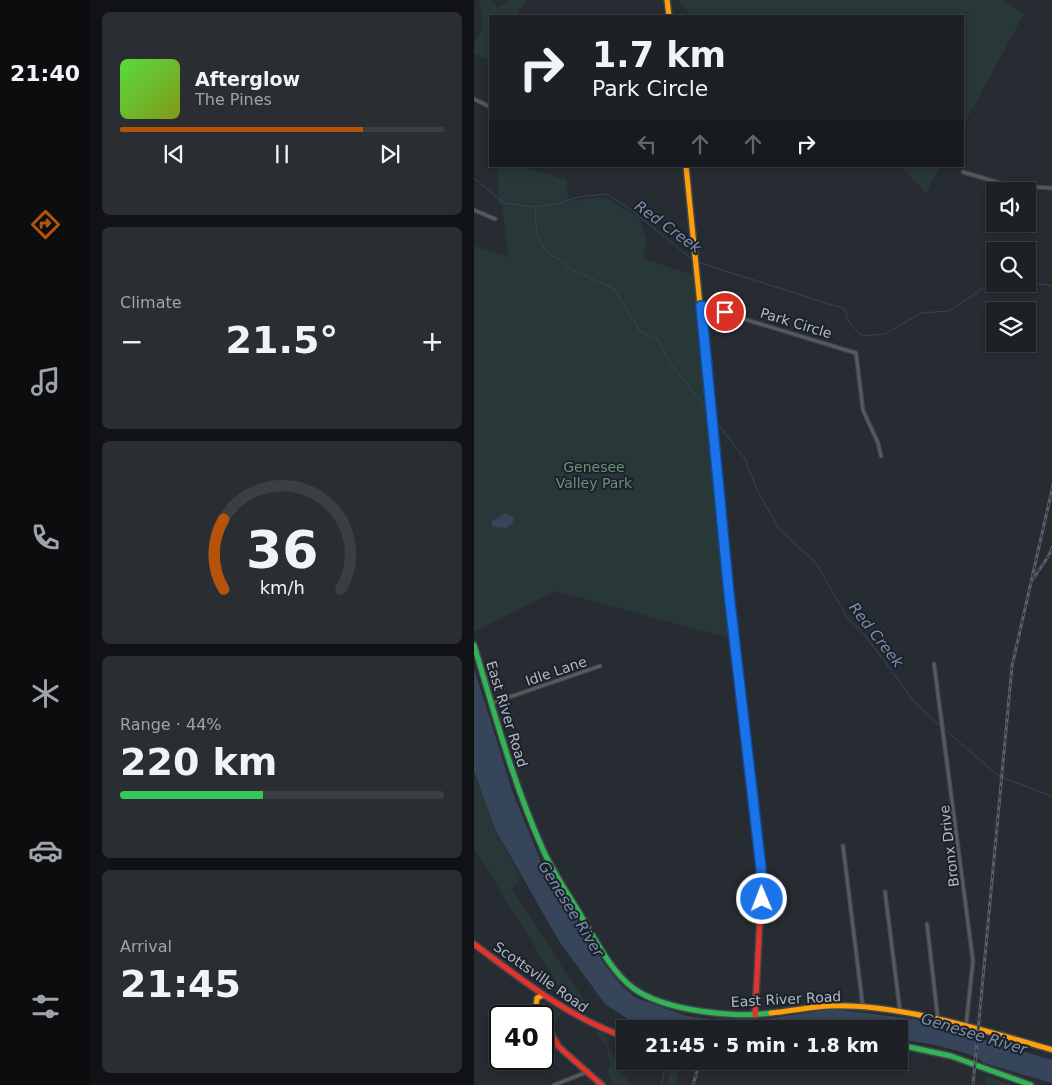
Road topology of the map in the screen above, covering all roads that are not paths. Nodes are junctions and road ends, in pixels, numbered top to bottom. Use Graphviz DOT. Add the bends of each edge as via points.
graph roads {
  1 [pos="667,0"];
  2 [pos="669,15"];
  3 [pos="474,99"];
  4 [pos="489,106"];
  5 [pos="686,167"];
  6 [pos="964,172"];
  7 [pos="1052,188"];
  8 [pos="474,210"];
  9 [pos="495,219"];
  10 [pos="701,306"];
  11 [pos="881,456"];
  12 [pos="474,645"];
  13 [pos="934,664"];
  14 [pos="600,666"];
  15 [pos="491,704"];
  16 [pos="843,846"];
  17 [pos="885,892"];
  18 [pos="926,924"];
  19 [pos="474,944"];
  20 [pos="543,994"];
  21 [pos="537,1005"];
  22 [pos="863,1008"];
  23 [pos="900,1012"];
  24 [pos="755,1014"];
  25 [pos="938,1020"];
  26 [pos="966,1026"];
  27 [pos="616,1033"];
  28 [pos="554,1038"];
  29 [pos="908,1047"];
  30 [pos="1052,1050"];
  31 [pos="587,1072"];
  32 [pos="554,1085"];
  33 [pos="602,1085"];
  34 [pos="1030,1085"];
  1 -- 2 [label="street"];
  3 -- 4 [label="street"];
  5 -- 10 [label="street"];
  6 -- 7 [label="street" via="1010,186"];
  8 -- 9 [label="street"];
  10 -- 11 [label="street, Park Circle" via="856,353 863,410"];
  10 -- 24 [label="street" via="729,594 762,877"];
  12 -- 15 [label="street, East River Road"];
  13 -- 26 [label="street, Bronx Drive" via="973,961"];
  14 -- 15 [label="street, Idle Lane"];
  15 -- 24 [label="street, East River Road" via="515,781 545,854 616,972 644,995 669,1005 708,1012"];
  16 -- 22 [label="street"];
  17 -- 23 [label="street"];
  18 -- 25 [label="street"];
  19 -- 20 [label="street, Scottsville Road"];
  20 -- 21 [label="street" via="537,998"];
  20 -- 27 [label="street, Scottsville Road" via="579,1018"];
  22 -- 23 [label="street, East River Road"];
  22 -- 24 [label="street, East River Road" via="829,1006"];
  23 -- 25 [label="street, East River Road"];
  25 -- 26 [label="street, East River Road"];
  26 -- 30 [label="street, East River Road"];
  28 -- 31 [label="street" via="559,1047"];
  29 -- 34 [label="street" via="951,1056"];
  31 -- 32 [label="street"];
  31 -- 33 [label="street"];
}
